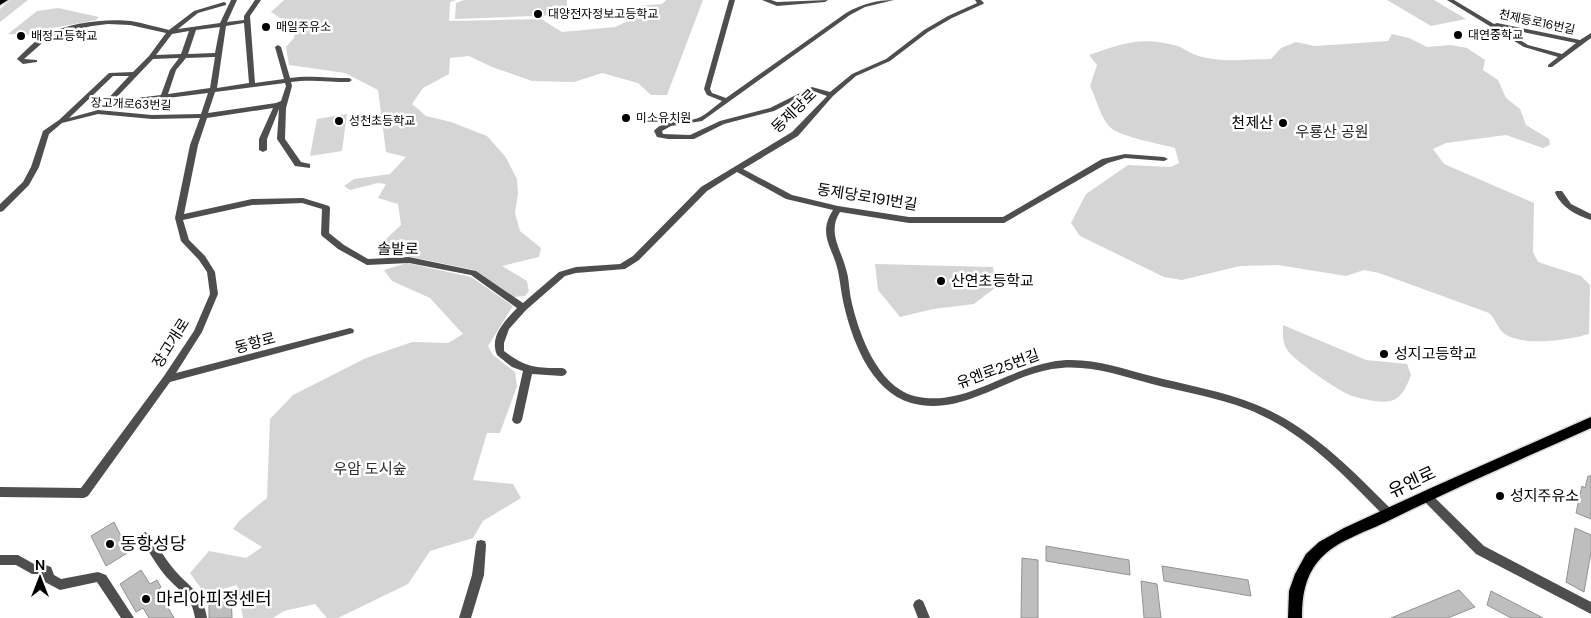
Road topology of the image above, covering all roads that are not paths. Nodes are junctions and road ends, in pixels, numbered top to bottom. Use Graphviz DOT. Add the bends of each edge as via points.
graph roads {
  1 [pos="4,0"];
  2 [pos="234,0"];
  3 [pos="258,0"];
  4 [pos="732,0"];
  5 [pos="765,0"];
  6 [pos="825,0"];
  7 [pos="891,0"];
  8 [pos="978,0"];
  9 [pos="1450,0"];
  10 [pos="0,3"];
  11 [pos="225,4"];
  12 [pos="247,21"];
  13 [pos="1490,23"];
  14 [pos="223,24"];
  15 [pos="193,29"];
  16 [pos="170,32"];
  17 [pos="1591,35"];
  18 [pos="1580,42"];
  19 [pos="278,47"];
  20 [pos="217,55"];
  21 [pos="184,56"];
  22 [pos="1563,56"];
  23 [pos="151,57"];
  24 [pos="35,61"];
  25 [pos="1550,66"];
  26 [pos="134,74"];
  27 [pos="287,80"];
  28 [pos="349,80"];
  29 [pos="252,85"];
  30 [pos="213,89"];
  31 [pos="831,95"];
  32 [pos="164,96"];
  33 [pos="84,99"];
  34 [pos="725,100"];
  35 [pos="281,103"];
  36 [pos="106,104"];
  37 [pos="98,112"];
  38 [pos="204,116"];
  39 [pos="60,122"];
  40 [pos="264,150"];
  41 [pos="1164,159"];
  42 [pos="307,166"];
  43 [pos="737,169"];
  44 [pos="1559,193"];
  45 [pos="0,209"];
  46 [pos="838,209"];
  47 [pos="1591,217"];
  48 [pos="179,218"];
  49 [pos="523,308"];
  50 [pos="350,331"];
  51 [pos="528,371"];
  52 [pos="562,372"];
  53 [pos="166,379"];
  54 [pos="517,420"];
  55 [pos="1591,422"];
  56 [pos="0,492"];
  57 [pos="1426,496"];
  58 [pos="1389,514"];
  59 [pos="145,536"];
  60 [pos="481,545"];
  61 [pos="0,560"];
  62 [pos="919,605"];
  63 [pos="1591,608"];
  64 [pos="128,618"];
  65 [pos="201,618"];
  66 [pos="465,618"];
  67 [pos="924,618"];
  68 [pos="1295,618"];
  1 -- 10 [label="main road"];
  2 -- 11 [label="street, 장고개로"];
  3 -- 12 [label="street"];
  4 -- 34 [label="street" via="707,90 709,94"];
  5 -- 6 [label="street" via="777,4"];
  7 -- 34 [label="street, 동제당로" via="864,6 848,14"];
  8 -- 31 [label="street" via="981,3 926,31 888,60 854,75"];
  9 -- 13 [label="street, 천제등로16번길"];
  11 -- 14 [label="street, 장고개로"];
  11 -- 16 [label="street" via="196,12"];
  12 -- 14 [label="street"];
  12 -- 29 [label="street"];
  13 -- 18 [label="street, 천제등로16번길"];
  13 -- 22 [label="street, 천제등로16번길" via="1526,46"];
  14 -- 15 [label="street"];
  14 -- 20 [label="street, 장고개로"];
  15 -- 16 [label="street"];
  15 -- 21 [label="street"];
  16 -- 23 [label="street"];
  16 -- 24 [label="street" via="118,22 62,30 47,36 20,59 22,62"];
  17 -- 18 [label="street, 천제등로16번길"];
  18 -- 22 [label="street, 천제등로16번길"];
  19 -- 27 [label="street"];
  20 -- 21 [label="street"];
  20 -- 30 [label="street, 장고개로"];
  21 -- 23 [label="street"];
  21 -- 32 [label="street" via="174,70"];
  22 -- 25 [label="street, 천제등로16번길"];
  23 -- 26 [label="street"];
  26 -- 33 [label="street" via="111,74"];
  26 -- 36 [label="street"];
  27 -- 28 [label="street"];
  27 -- 29 [label="street"];
  27 -- 35 [label="street" via="289,86"];
  29 -- 30 [label="street"];
  30 -- 32 [label="street"];
  30 -- 38 [label="street, 장고개로"];
  31 -- 34 [label="street, 동제당로" via="812,89 772,110 722,122 690,137 660,135 660,127 700,120"];
  31 -- 43 [label="street, 동제당로" via="795,134"];
  32 -- 36 [label="street"];
  33 -- 39 [label="street, 장고개로63번길"];
  35 -- 38 [label="street"];
  35 -- 40 [label="street" via="263,139"];
  35 -- 42 [label="street" via="281,138 298,164"];
  36 -- 37 [label="street"];
  37 -- 38 [label="street, 장고개로63번길" via="152,117"];
  37 -- 39 [label="street, 장고개로63번길"];
  38 -- 48 [label="street, 장고개로" via="187,172"];
  39 -- 45 [label="street, 장고개로63번길" via="46,134 36,167 26,183"];
  41 -- 46 [label="street, 동제당로191번길" via="1125,156 1105,162 1004,220 909,220"];
  43 -- 46 [label="street, 동제당로191번길" via="789,197"];
  43 -- 49 [label="street, 동제당로" via="704,189 636,258 622,267 562,274"];
  44 -- 47 [label="street" via="1566,206"];
  46 -- 58 [label="street, 유엔로25번길" via="832,217 830,231 852,316 874,369 897,391 911,398 946,402 1051,366 1073,363 1122,372 1263,411 1303,435 1345,469"];
  48 -- 49 [label="street, 솔밭로" via="252,202 302,200 326,208 325,234 367,262 409,260 473,273"];
  48 -- 53 [label="street, 장고개로" via="185,241 211,272 214,294 198,332"];
  49 -- 51 [label="street, 동제당로" via="505,327 499,343 500,353 515,366"];
  50 -- 53 [label="street, 동항로"];
  51 -- 52 [label="street, 동제당로"];
  51 -- 54 [label="street"];
  53 -- 56 [label="street, 장고개로" via="84,493"];
  55 -- 57 [label="main road, 유엔로"];
  57 -- 58 [label="main road, 유엔로"];
  57 -- 63 [label="street" via="1480,550"];
  58 -- 68 [label="main road, 유엔로" via="1318,552 1302,572 1294,598"];
  59 -- 65 [label="street" via="170,572 188,587 201,607"];
  60 -- 66 [label="street" via="478,575"];
  61 -- 64 [label="street" via="18,560 32,569 43,569 60,585 98,577"];
  62 -- 67 [label="street"];
}
